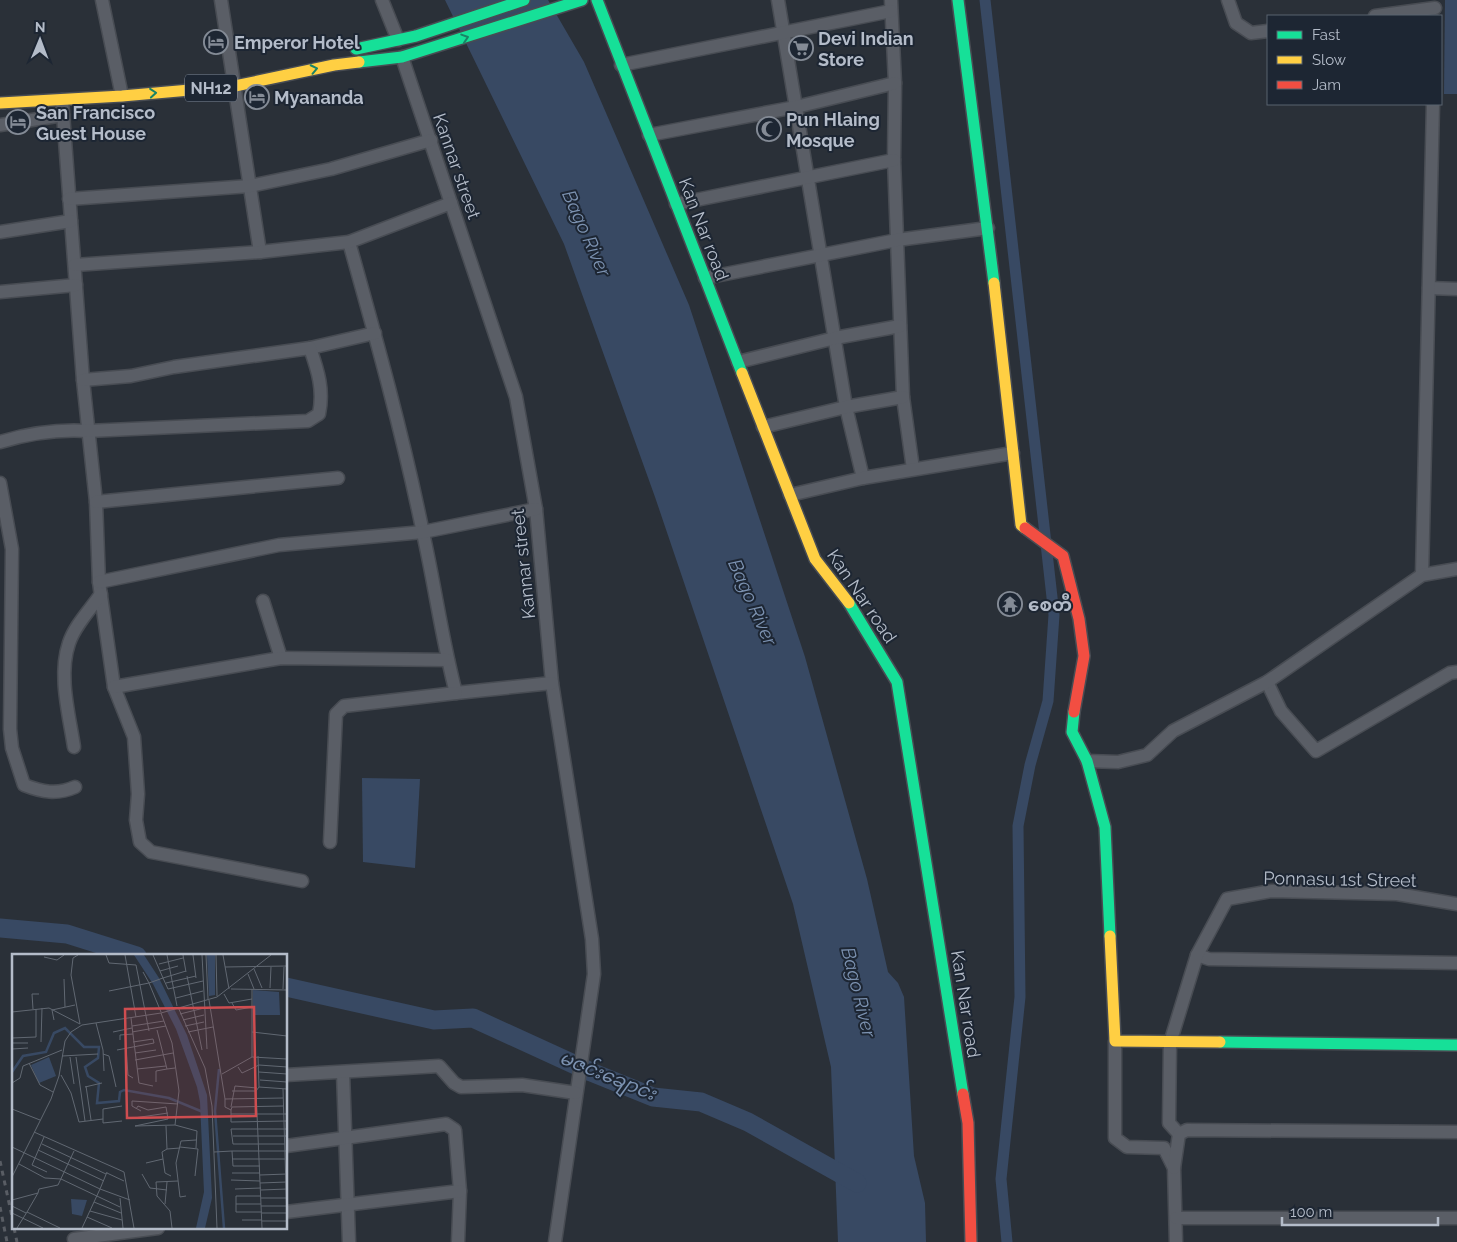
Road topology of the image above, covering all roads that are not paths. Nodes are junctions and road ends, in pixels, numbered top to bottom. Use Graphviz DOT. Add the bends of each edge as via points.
graph roads {
  1 [pos="102,0"];
  2 [pos="221,0"];
  3 [pos="382,0"];
  4 [pos="524,0"];
  5 [pos="582,0"];
  6 [pos="598,0"];
  7 [pos="778,0"];
  8 [pos="958,0"];
  9 [pos="1228,0"];
  10 [pos="891,5"];
  11 [pos="1435,8"];
  12 [pos="1382,15"];
  13 [pos="1267,31"];
  14 [pos="784,33"];
  15 [pos="398,40"];
  16 [pos="402,57"];
  17 [pos="305,59"];
  18 [pos="621,65"];
  19 [pos="895,83"];
  20 [pos="235,86"];
  21 [pos="123,88"];
  22 [pos="0,93"];
  23 [pos="62,100"];
  24 [pos="0,103"];
  25 [pos="1433,105"];
  26 [pos="796,107"];
  27 [pos="62,115"];
  28 [pos="0,125"];
  29 [pos="649,136"];
  30 [pos="431,140"];
  31 [pos="894,160"];
  32 [pos="808,176"];
  33 [pos="250,186"];
  34 [pos="69,199"];
  35 [pos="452,203"];
  36 [pos="676,204"];
  37 [pos="71,221"];
  38 [pos="988,228"];
  39 [pos="0,232"];
  40 [pos="896,240"];
  41 [pos="349,242"];
  42 [pos="260,252"];
  43 [pos="821,256"];
  44 [pos="75,265"];
  45 [pos="705,278"];
  46 [pos="76,285"];
  47 [pos="1429,288"];
  48 [pos="1457,289"];
  49 [pos="0,292"];
  50 [pos="900,326"];
  51 [pos="375,333"];
  52 [pos="835,338"];
  53 [pos="310,348"];
  54 [pos="738,362"];
  55 [pos="83,380"];
  56 [pos="903,397"];
  57 [pos="846,407"];
  58 [pos="763,427"];
  59 [pos="88,431"];
  60 [pos="0,442"];
  61 [pos="1013,453"];
  62 [pos="913,469"];
  63 [pos="338,478"];
  64 [pos="863,478"];
  65 [pos="0,483"];
  66 [pos="790,494"];
  67 [pos="96,502"];
  68 [pos="536,509"];
  69 [pos="423,532"];
  70 [pos="1457,569"];
  71 [pos="1422,575"];
  72 [pos="100,588"];
  73 [pos="264,601"];
  74 [pos="281,658"];
  75 [pos="448,660"];
  76 [pos="1457,672"];
  77 [pos="1267,682"];
  78 [pos="552,683"];
  79 [pos="114,687"];
  80 [pos="456,693"];
  81 [pos="74,747"];
  82 [pos="1087,761"];
  83 [pos="75,787"];
  84 [pos="330,842"];
  85 [pos="302,881"];
  86 [pos="1457,904"];
  87 [pos="1197,955"];
  88 [pos="1457,963"];
  89 [pos="1115,1041"];
  90 [pos="1170,1043"];
  91 [pos="1457,1045"];
  92 [pos="343,1073"];
  93 [pos="288,1075"];
  94 [pos="576,1088"];
  95 [pos="1457,1132"];
  96 [pos="1179,1134"];
  97 [pos="347,1138"];
  98 [pos="288,1146"];
  99 [pos="1174,1168"];
  100 [pos="460,1191"];
  101 [pos="346,1205"];
  102 [pos="288,1212"];
  103 [pos="1176,1218"];
  104 [pos="1457,1218"];
  105 [pos="143,1230"];
  106 [pos="74,1239"];
  107 [pos="349,1242"];
  108 [pos="458,1242"];
  109 [pos="555,1242"];
  110 [pos="971,1242"];
  111 [pos="1176,1242"];
  1 -- 21 [label="street"];
  2 -- 20 [label="street"];
  3 -- 15 [label="street"];
  4 -- 15 [label="main road"];
  16 -- 5 [label="main road, NH12, one-way"];
  6 -- 18 [label="main road, Kan Nar road"];
  7 -- 14 [label="street"];
  8 -- 38 [label="main road"];
  9 -- 13 [label="street" via="1236,23 1251,33"];
  10 -- 14 [label="street"];
  10 -- 19 [label="street"];
  11 -- 12 [label="street"];
  14 -- 18 [label="street"];
  14 -- 26 [label="street"];
  15 -- 17 [label="main road"];
  20 -- 16 [label="main road, NH12, one-way" via="334,65"];
  16 -- 30 [label="street, Kannar street"];
  18 -- 29 [label="main road, Kan Nar road"];
  19 -- 26 [label="street"];
  19 -- 31 [label="street"];
  21 -- 20 [label="main road, NH12, one-way"];
  20 -- 33 [label="street"];
  21 -- 22 [label="main road, NH12"];
  21 -- 23 [label="main road, NH12"];
  23 -- 24 [label="main road, NH12"];
  23 -- 27 [label="street"];
  25 -- 47 [label="street"];
  26 -- 29 [label="street"];
  26 -- 32 [label="street"];
  27 -- 28 [label="street"];
  27 -- 34 [label="street"];
  29 -- 36 [label="main road, Kan Nar road"];
  30 -- 33 [label="street" via="331,169"];
  30 -- 35 [label="street, Kannar street"];
  31 -- 32 [label="street"];
  31 -- 40 [label="street"];
  32 -- 36 [label="street"];
  32 -- 43 [label="street"];
  33 -- 34 [label="street"];
  33 -- 42 [label="street"];
  34 -- 37 [label="street"];
  35 -- 41 [label="street"];
  35 -- 68 [label="street, Kannar street" via="516,397"];
  36 -- 45 [label="main road, Kan Nar road"];
  37 -- 39 [label="street"];
  37 -- 44 [label="street"];
  38 -- 40 [label="street"];
  38 -- 61 [label="main road"];
  40 -- 43 [label="street"];
  40 -- 50 [label="street"];
  41 -- 42 [label="street"];
  41 -- 51 [label="street"];
  42 -- 44 [label="street"];
  43 -- 45 [label="street"];
  43 -- 52 [label="street"];
  44 -- 46 [label="street"];
  45 -- 54 [label="main road, Kan Nar road"];
  46 -- 49 [label="street"];
  46 -- 55 [label="street"];
  47 -- 48 [label="street"];
  47 -- 71 [label="street"];
  50 -- 52 [label="street"];
  50 -- 56 [label="street"];
  51 -- 53 [label="street"];
  51 -- 69 [label="street"];
  52 -- 54 [label="street"];
  52 -- 57 [label="street"];
  53 -- 55 [label="street" via="131,376"];
  53 -- 59 [label="street" via="323,396 319,414 308,421"];
  54 -- 58 [label="main road, Kan Nar road"];
  55 -- 59 [label="street"];
  56 -- 57 [label="street"];
  56 -- 62 [label="street"];
  57 -- 58 [label="street"];
  57 -- 64 [label="street"];
  58 -- 66 [label="main road, Kan Nar road"];
  59 -- 60 [label="street" via="31,433"];
  59 -- 67 [label="street"];
  61 -- 62 [label="street"];
  61 -- 82 [label="main road" via="1021,525 1063,556 1079,619 1084,656 1072,732"];
  62 -- 64 [label="street"];
  63 -- 67 [label="street"];
  64 -- 66 [label="street"];
  65 -- 83 [label="street" via="12,548 9,670 12,748 24,785 43,792 65,792"];
  66 -- 110 [label="main road, Kan Nar road" via="815,560 857,613 897,682 968,1123"];
  67 -- 72 [label="street"];
  68 -- 69 [label="street"];
  68 -- 78 [label="street, Kannar street"];
  69 -- 72 [label="street" via="279,544"];
  69 -- 75 [label="street"];
  70 -- 71 [label="street"];
  71 -- 77 [label="street"];
  72 -- 79 [label="street"];
  72 -- 81 [label="street" via="68,644 66,699"];
  73 -- 74 [label="street"];
  74 -- 75 [label="street"];
  74 -- 79 [label="street"];
  75 -- 80 [label="street"];
  76 -- 77 [label="street" via="1450,673 1316,751 1281,711"];
  77 -- 82 [label="street" via="1172,731 1147,755 1118,762"];
  78 -- 80 [label="street"];
  78 -- 94 [label="street, Kannar street" via="592,939 594,974"];
  79 -- 85 [label="street" via="134,737 138,794 136,820 140,842 151,852"];
  80 -- 84 [label="street" via="344,706 336,714"];
  82 -- 89 [label="main road" via="1105,828"];
  86 -- 87 [label="street, Ponnasu 1st Street" via="1397,894 1272,891 1227,899"];
  87 -- 88 [label="street" via="1209,959"];
  87 -- 90 [label="street, Ponnasu 1st Street"];
  89 -- 90 [label="main road"];
  89 -- 99 [label="street" via="1115,1138 1127,1147 1164,1148"];
  90 -- 91 [label="main road"];
  90 -- 96 [label="street, Ponnasu 1st Street" via="1169,1123"];
  92 -- 93 [label="street"];
  92 -- 94 [label="street" via="439,1066 461,1088 522,1085"];
  92 -- 97 [label="street"];
  94 -- 109 [label="street, Kannar street"];
  95 -- 96 [label="street" via="1187,1130"];
  96 -- 99 [label="street"];
  97 -- 98 [label="street"];
  97 -- 100 [label="street" via="446,1124 454,1130"];
  97 -- 101 [label="street"];
  99 -- 103 [label="street"];
  100 -- 101 [label="street"];
  100 -- 108 [label="street"];
  101 -- 102 [label="street"];
  101 -- 107 [label="street"];
  103 -- 104 [label="street"];
  103 -- 111 [label="street"];
  105 -- 106 [label="street"];
}
